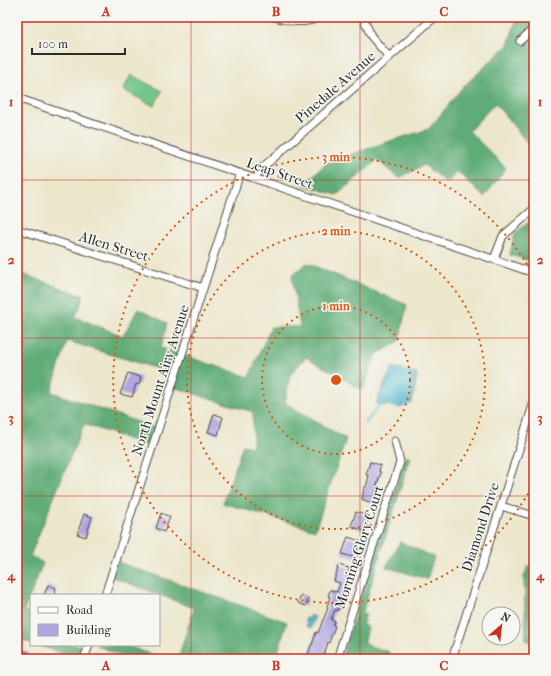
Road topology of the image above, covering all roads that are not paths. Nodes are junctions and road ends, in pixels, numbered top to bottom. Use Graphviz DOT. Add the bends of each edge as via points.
graph roads {
  1 [pos="274,17"];
  2 [pos="320,17"];
  3 [pos="363,17"];
  4 [pos="435,17"];
  5 [pos="534,28"];
  6 [pos="520,41"];
  7 [pos="389,57"];
  8 [pos="17,98"];
  9 [pos="240,173"];
  10 [pos="254,178"];
  11 [pos="534,209"];
  12 [pos="17,229"];
  13 [pos="494,259"];
  14 [pos="534,273"];
  15 [pos="203,288"];
  16 [pos="534,402"];
  17 [pos="395,441"];
  18 [pos="501,506"];
  19 [pos="534,516"];
  20 [pos="105,594"];
  21 [pos="89,646"];
  22 [pos="84,659"];
  23 [pos="337,659"];
  24 [pos="452,659"];
  1 -- 2 [label="street" via="303,22"];
  3 -- 7 [label="street" via="370,34"];
  4 -- 7 [label="street, Pinedale Avenue"];
  5 -- 6 [label="street"];
  7 -- 10 [label="street, Pinedale Avenue" via="262,168"];
  8 -- 9 [label="street, Leap Street"];
  9 -- 10 [label="street, Leap Street"];
  9 -- 15 [label="street, North Mount Airy Avenue"];
  10 -- 13 [label="street, Leap Street"];
  11 -- 13 [label="street" via="503,236"];
  12 -- 15 [label="street, Allen Street"];
  13 -- 14 [label="street, Leap Street"];
  15 -- 20 [label="street, North Mount Airy Avenue"];
  16 -- 18 [label="street, Diamond Drive"];
  17 -- 23 [label="street, Morning Glory Court" via="400,462"];
  18 -- 19 [label="street"];
  18 -- 24 [label="street, Diamond Drive"];
  21 -- 22 [label="street"];
}
